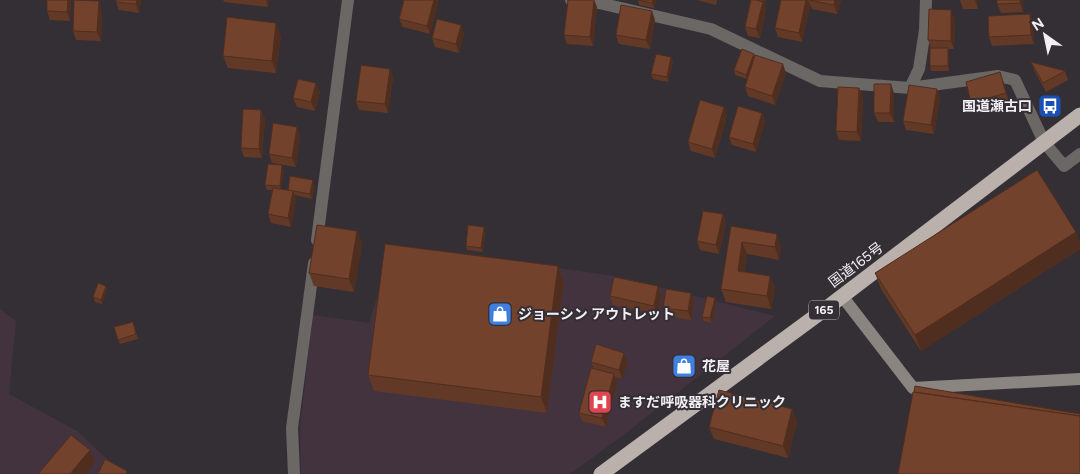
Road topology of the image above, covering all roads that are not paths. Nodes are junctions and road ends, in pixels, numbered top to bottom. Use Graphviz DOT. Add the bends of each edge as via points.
graph roads {
  1 [pos="348,0"];
  2 [pos="571,0"];
  3 [pos="926,0"];
  4 [pos="633,5"];
  5 [pos="910,88"];
  6 [pos="1080,115"];
  7 [pos="1044,142"];
  8 [pos="1080,154"];
  9 [pos="842,296"];
  10 [pos="1080,378"];
  11 [pos="294,474"];
  12 [pos="601,474"];
  1 -- 11 [label="street" via="292,428"];
  2 -- 4 [label="street"];
  3 -- 5 [label="street" via="919,69"];
  4 -- 5 [label="street" via="711,29 820,81"];
  5 -- 7 [label="street" via="998,76 1015,80"];
  6 -- 7 [label="highway, 国道165号 / 165"];
  7 -- 8 [label="street" via="1064,166"];
  7 -- 9 [label="highway, 国道165号 / 165"];
  9 -- 10 [label="street" via="913,388"];
  9 -- 12 [label="highway, 国道165号 / 165"];
}
